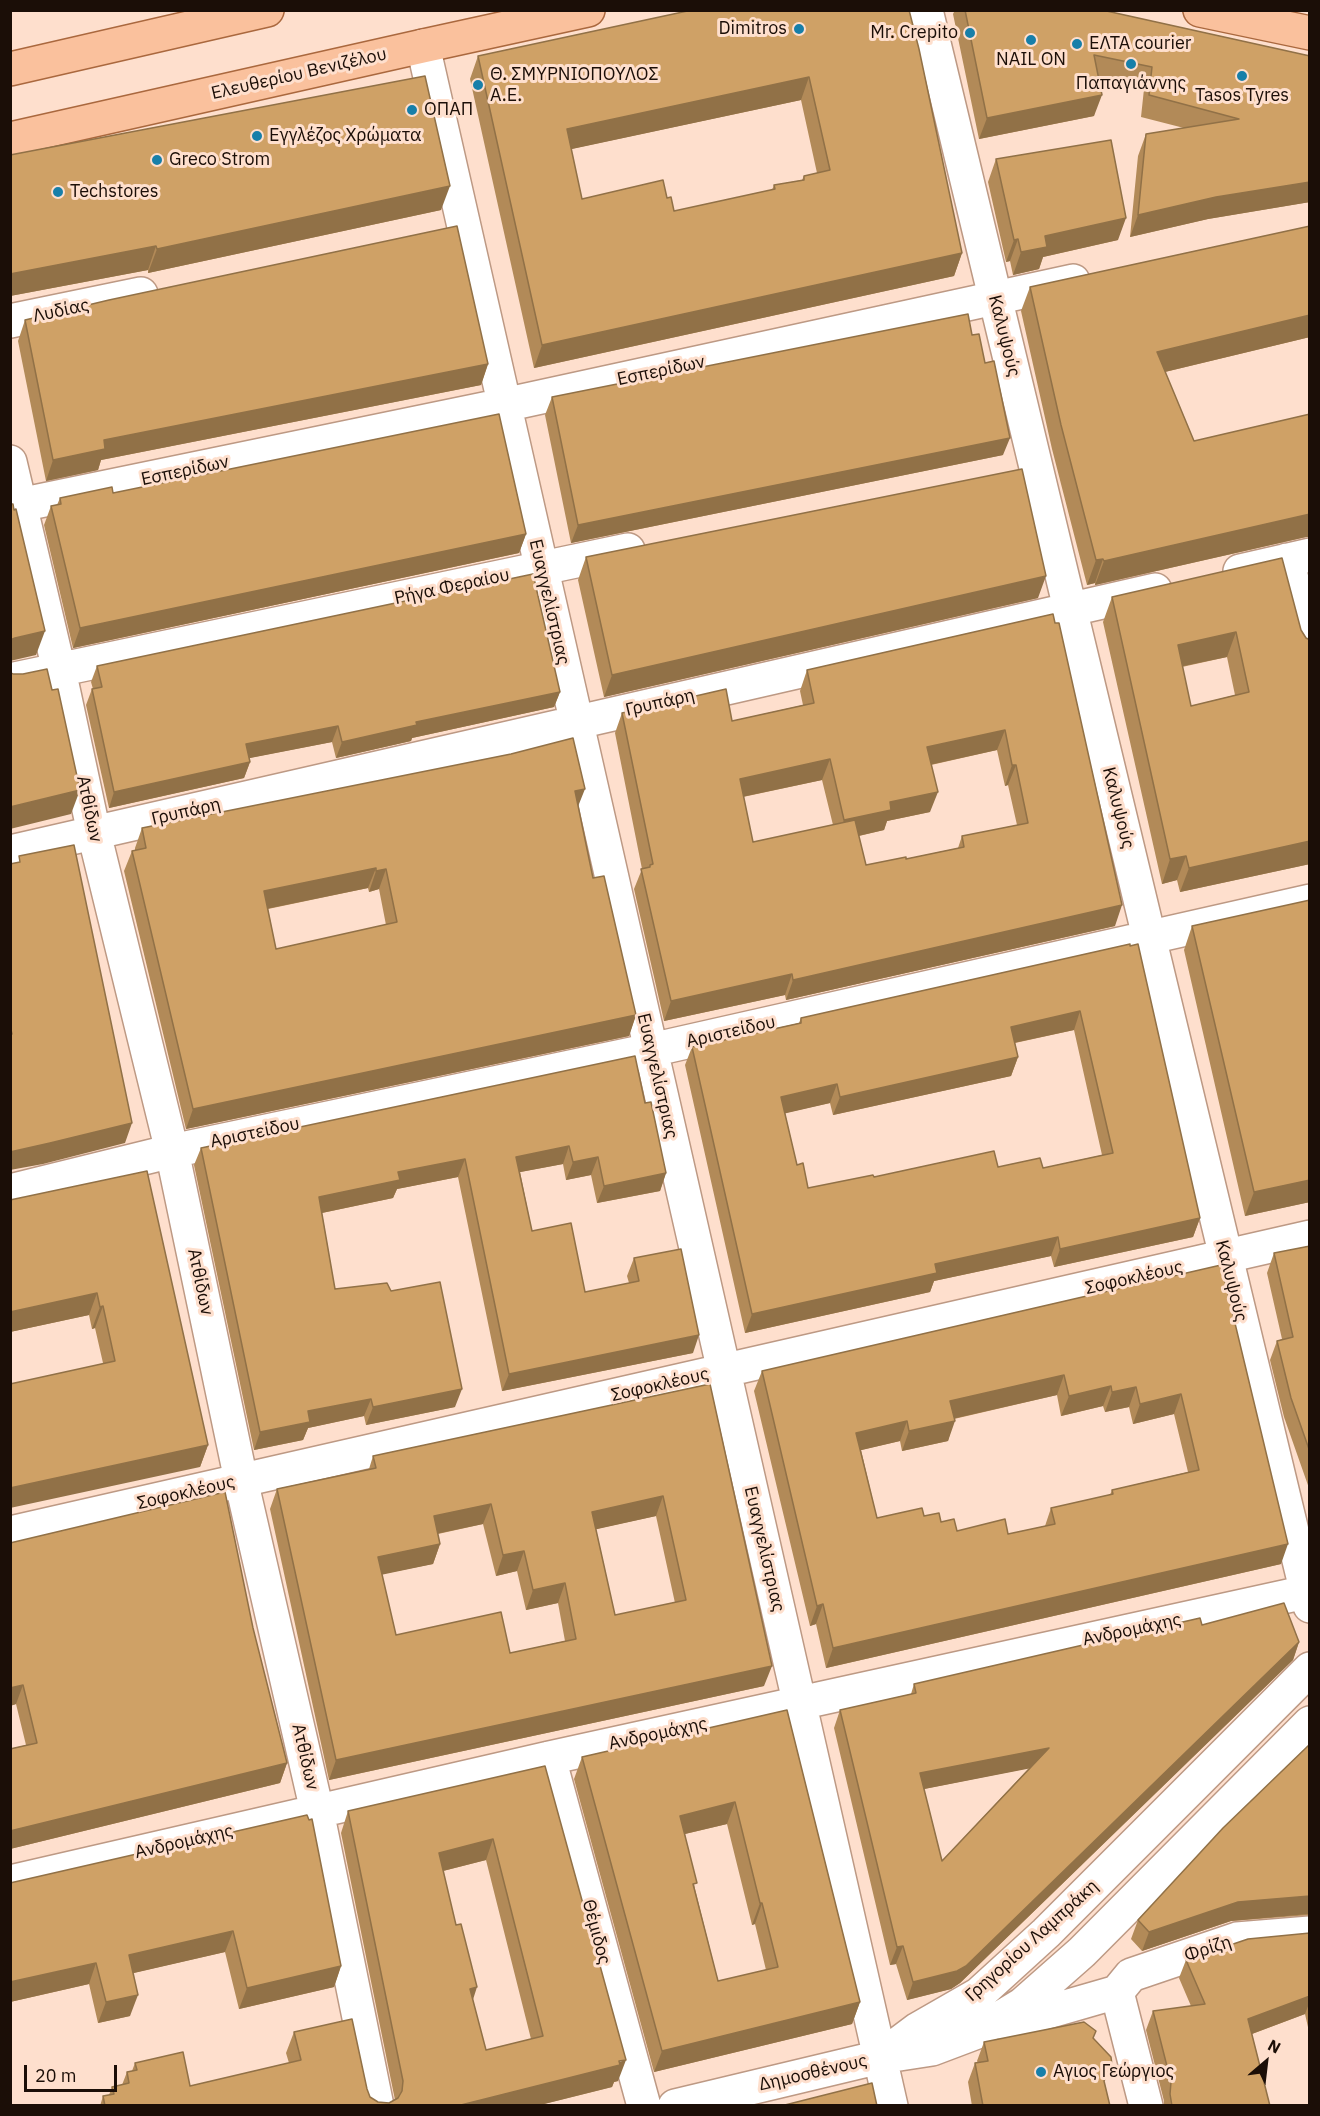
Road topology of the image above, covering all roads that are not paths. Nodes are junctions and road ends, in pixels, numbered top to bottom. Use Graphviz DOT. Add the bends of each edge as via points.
graph roads {
  1 [pos="267,10"];
  2 [pos="588,10"];
  3 [pos="926,10"];
  4 [pos="1200,10"];
  5 [pos="1310,33"];
  6 [pos="423,45"];
  7 [pos="10,69"];
  8 [pos="10,139"];
  9 [pos="1098,275"];
  10 [pos="173,287"];
  11 [pos="995,298"];
  12 [pos="10,321"];
  13 [pos="504,405"];
  14 [pos="10,462"];
  15 [pos="16,506"];
  16 [pos="656,544"];
  17 [pos="1298,557"];
  18 [pos="541,568"];
  19 [pos="1070,609"];
  20 [pos="1310,649"];
  21 [pos="59,670"];
  22 [pos="10,680"];
  23 [pos="577,723"];
  24 [pos="94,833"];
  25 [pos="10,852"];
  26 [pos="1310,901"];
  27 [pos="1149,938"];
  28 [pos="651,1050"];
  29 [pos="172,1151"];
  30 [pos="10,1191"];
  31 [pos="1310,1237"];
  32 [pos="1225,1257"];
  33 [pos="724,1371"];
  34 [pos="241,1480"];
  35 [pos="10,1533"];
  36 [pos="1308,1599"];
  37 [pos="1310,1669"];
  38 [pos="799,1703"];
  39 [pos="1310,1723"];
  40 [pos="549,1758"];
  41 [pos="317,1811"];
  42 [pos="10,1881"];
  43 [pos="1310,1933"];
  44 [pos="1117,1992"];
  45 [pos="977,2032"];
  46 [pos="880,2057"];
  47 [pos="377,2106"];
  48 [pos="644,2106"];
  49 [pos="675,2106"];
  50 [pos="891,2106"];
  51 [pos="1146,2106"];
  1 -- 7 [label="main road"];
  2 -- 6 [label="main road, Ελευθερίου Βενιζέλου"];
  3 -- 11 [label="street, Καλυψούς"];
  4 -- 5 [label="main road"];
  6 -- 8 [label="main road, Ελευθερίου Βενιζέλου"];
  6 -- 13 [label="street, Ευαγγελίστριας" via="452,228"];
  9 -- 11 [label="street, Εσπερίδων"];
  10 -- 12 [label="street, Λυδίας"];
  11 -- 13 [label="street, Εσπερίδων"];
  11 -- 19 [label="street, Καλυψούς" via="1024,470"];
  13 -- 15 [label="street, Εσπερίδων"];
  13 -- 18 [label="street, Ευαγγελίστριας"];
  14 -- 15 [label="street, Ατθίδων"];
  15 -- 21 [label="street, Ατθίδων"];
  16 -- 18 [label="street, Ρήγα Φεραίου"];
  17 -- 19 [label="street, Γρυπάρη"];
  17 -- 20 [label="street"];
  18 -- 21 [label="street, Ρήγα Φεραίου"];
  18 -- 23 [label="street, Ευαγγελίστριας"];
  19 -- 23 [label="street, Γρυπάρη"];
  19 -- 27 [label="street, Καλυψούς"];
  21 -- 22 [label="street, Ρήγα Φεραίου"];
  21 -- 24 [label="street, Ατθίδων"];
  23 -- 24 [label="street, Γρυπάρη"];
  23 -- 28 [label="street, Ευαγγελίστριας"];
  24 -- 25 [label="street, Γρυπάρη"];
  24 -- 29 [label="street, Ατθίδων"];
  26 -- 27 [label="street, Αριστείδου"];
  27 -- 28 [label="street, Αριστείδου"];
  27 -- 32 [label="street, Καλυψούς"];
  28 -- 29 [label="street, Αριστείδου"];
  28 -- 33 [label="street, Ευαγγελίστριας"];
  29 -- 30 [label="street, Αριστείδου"];
  29 -- 34 [label="street, Ατθίδων"];
  31 -- 32 [label="street, Σοφοκλέους"];
  32 -- 33 [label="street, Σοφοκλέους"];
  32 -- 36 [label="street, Καλυψούς"];
  33 -- 34 [label="street, Σοφοκλέους"];
  33 -- 38 [label="street, Ευαγγελίστριας"];
  34 -- 35 [label="street, Σοφοκλέους"];
  34 -- 41 [label="street, Ατθίδων"];
  36 -- 38 [label="street, Ανδρομάχης"];
  37 -- 46 [label="street, Γρηγορίου Λαμπράκη" via="979,1995 918,2029"];
  38 -- 40 [label="street, Ανδρομάχης"];
  38 -- 46 [label="street, Ευαγγελίστριας"];
  39 -- 45 [label="street, Γρηγορίου Λαμπράκη" via="1082,1952 1023,2004"];
  40 -- 41 [label="street, Ανδρομάχης"];
  40 -- 48 [label="street, Θέμιδος"];
  41 -- 42 [label="street, Ανδρομάχης"];
  41 -- 47 [label="street, Ατθίδων"];
  43 -- 44 [label="street, Φρίζη" via="1237,1939 1131,1975"];
  44 -- 45 [label="street"];
  44 -- 51 [label="street"];
  45 -- 46 [label="street, Γρηγορίου Λαμπράκη" via="932,2049"];
  46 -- 49 [label="street, Δημοσθένους"];
  46 -- 50 [label="street, Ευαγγελίστριας"];
}
